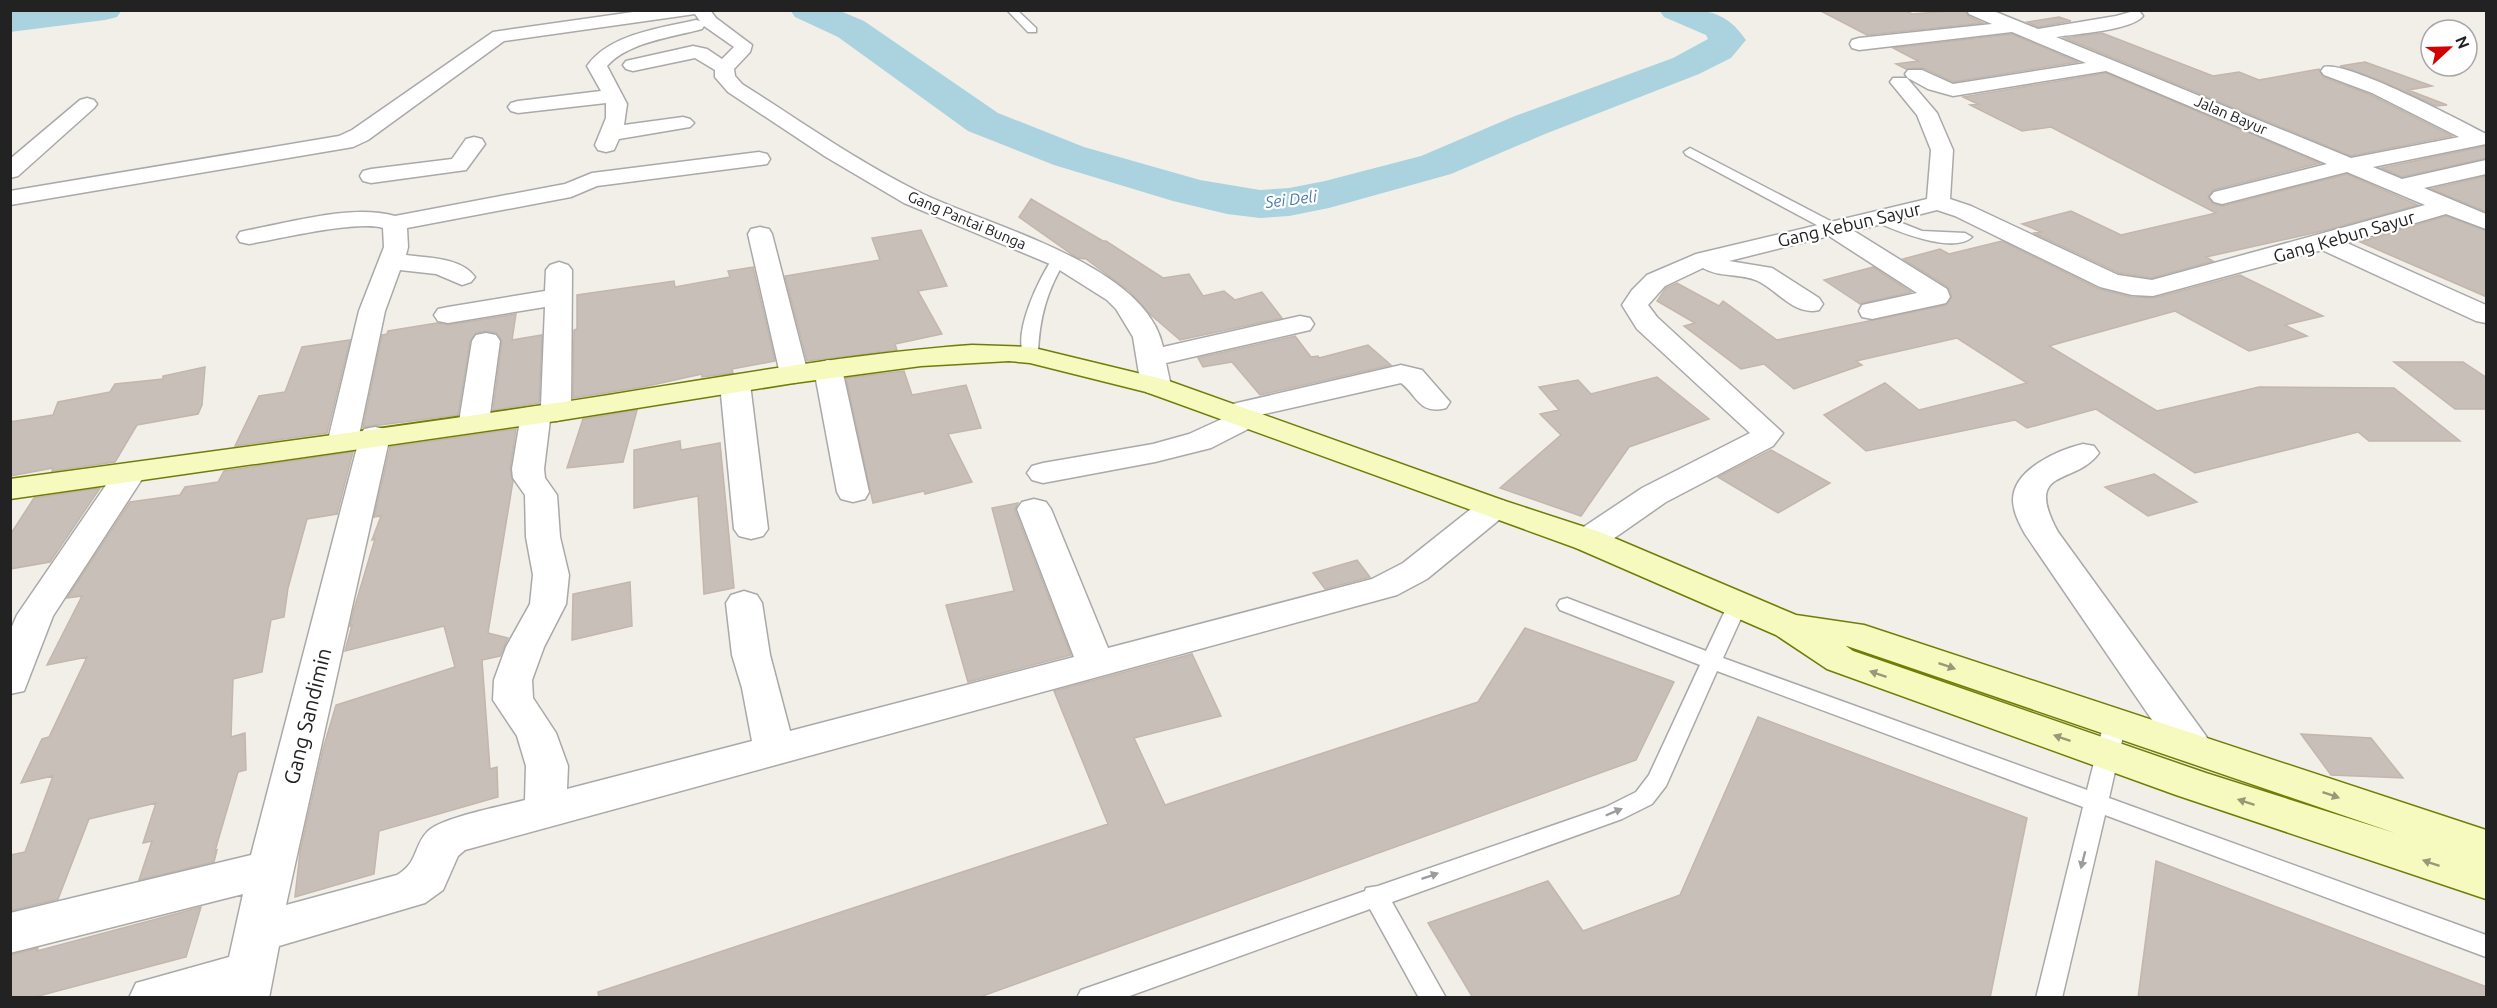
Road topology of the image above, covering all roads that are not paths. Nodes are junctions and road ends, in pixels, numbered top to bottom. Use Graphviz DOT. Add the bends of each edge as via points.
graph roads {
  1 [pos="689,10"];
  2 [pos="1014,11"];
  3 [pos="1985,12"];
  4 [pos="705,16"];
  5 [pos="2134,16"];
  6 [pos="2013,26"];
  7 [pos="1032,30"];
  8 [pos="2036,36"];
  9 [pos="1859,44"];
  10 [pos="2110,65"];
  11 [pos="724,68"];
  12 [pos="663,71"];
  13 [pos="2331,71"];
  14 [pos="606,85"];
  15 [pos="87,104"];
  16 [pos="518,107"];
  17 [pos="683,123"];
  18 [pos="474,144"];
  19 [pos="387,150"];
  20 [pos="1690,152"];
  21 [pos="759,159"];
  22 [pos="2349,165"];
  23 [pos="2487,166"];
  24 [pos="10,171"];
  25 [pos="371,176"];
  26 [pos="2402,186"];
  27 [pos="2222,197"];
  28 [pos="10,198"];
  29 [pos="1938,203"];
  30 [pos="2448,206"];
  31 [pos="1878,218"];
  32 [pos="344,221"];
  33 [pos="2487,222"];
  34 [pos="395,224"];
  35 [pos="1833,228"];
  36 [pos="760,234"];
  37 [pos="249,237"];
  38 [pos="1965,237"];
  39 [pos="2324,242"];
  40 [pos="2031,243"];
  41 [pos="1059,259"];
  42 [pos="1705,259"];
  43 [pos="390,261"];
  44 [pos="2110,262"];
  45 [pos="462,277"];
  46 [pos="1810,304"];
  47 [pos="1872,311"];
  48 [pos="448,315"];
  49 [pos="2487,315"];
  50 [pos="1300,324"];
  51 [pos="486,341"];
  52 [pos="1030,355"];
  53 [pos="828,369"];
  54 [pos="1153,372"];
  55 [pos="794,374"];
  56 [pos="735,384"];
  57 [pos="1435,402"];
  58 [pos="546,413"];
  59 [pos="1241,415"];
  60 [pos="474,422"];
  61 [pos="359,438"];
  62 [pos="2083,453"];
  63 [pos="130,473"];
  64 [pos="1044,473"];
  65 [pos="10,489"];
  66 [pos="854,492"];
  67 [pos="1493,508"];
  68 [pos="1034,509"];
  69 [pos="751,529"];
  70 [pos="1588,540"];
  71 [pos="744,603"];
  72 [pos="1737,604"];
  73 [pos="1567,605"];
  74 [pos="1713,662"];
  75 [pos="1096,665"];
  76 [pos="10,681"];
  77 [pos="2111,738"];
  78 [pos="2192,747"];
  79 [pos="774,752"];
  80 [pos="2097,803"];
  81 [pos="546,813"];
  82 [pos="2487,847"];
  83 [pos="270,869"];
  84 [pos="2487,881"];
  85 [pos="1375,895"];
  86 [pos="10,933"];
  87 [pos="2487,946"];
  88 [pos="251,967"];
  89 [pos="153,998"];
  90 [pos="1089,998"];
  91 [pos="1433,998"];
  92 [pos="2049,998"];
  1 -- 28 [label="street" via="499,36 345,142"];
  2 -- 7 [label="lane"];
  3 -- 6 [label="street, Jalan Bayur"];
  4 -- 11 [label="street" via="743,45"];
  4 -- 14 [label="street" via="615,50 600,60 597,66"];
  5 -- 8 [label="street"];
  6 -- 8 [label="street, Jalan Bayur"];
  6 -- 9 [label="street"];
  8 -- 10 [label="street, Jalan Bayur"];
  10 -- 22 [label="street, Jalan Bayur"];
  10 -- 29 [label="street" via="1953,90 1908,78 1942,150"];
  11 -- 14 [label="street" via="693,52"];
  11 -- 41 [label="street, Gang Pantai Bunga" via="725,77 735,88 912,198"];
  12 -- 14 [label="street" via="654,78"];
  13 -- 22 [label="street" via="2379,89 2480,138"];
  14 -- 16 [label="street"];
  14 -- 17 [label="street" via="617,103 617,116 608,140"];
  15 -- 24 [label="street"];
  18 -- 25 [label="street" via="458,165"];
  19 -- 25 [label="street"];
  20 -- 35 [label="lane"];
  21 -- 34 [label="street" via="592,180 568,179"];
  22 -- 26 [label="street, Jalan Bayur"];
  22 -- 27 [label="street"];
  23 -- 26 [label="street"];
  25 -- 32 [label="street"];
  26 -- 30 [label="street, Jalan Bayur"];
  29 -- 31 [label="street, Gang Kebun Sayur"];
  29 -- 40 [label="street, Gang Kebun Sayur"];
  30 -- 33 [label="street, Jalan Bayur"];
  30 -- 39 [label="street, Gang Kebun Sayur"];
  31 -- 35 [label="street, Gang Kebun Sayur"];
  31 -- 38 [label="lane" via="1914,235"];
  32 -- 34 [label="street" via="378,219"];
  32 -- 37 [label="street"];
  34 -- 43 [label="street, Gang Sandimin" via="396,247"];
  35 -- 42 [label="street, Gang Kebun Sayur"];
  35 -- 47 [label="street" via="1938,295"];
  36 -- 55 [label="street"];
  39 -- 40 [label="street, Gang Kebun Sayur" via="2153,288 2109,280"];
  39 -- 49 [label="street"];
  40 -- 44 [label="street" via="2050,241 2076,246"];
  41 -- 52 [label="lane" via="1041,286 1031,318"];
  41 -- 54 [label="street, Gang Pantai Bunga" via="1127,305 1147,337"];
  42 -- 46 [label="street" via="1719,267 1763,273"];
  42 -- 70 [label="street, Gang Kebun Sayur" via="1659,278 1643,289 1635,305 1647,323 1768,433 1654,495"];
  43 -- 45 [label="street" via="442,267"];
  43 -- 61 [label="street, Gang Sandimin" via="372,311"];
  48 -- 58 [label="street" via="559,284"];
  50 -- 54 [label="street"];
  51 -- 60 [label="street"];
  52 -- 53 [label="main road" via="972,353"];
  52 -- 54 [label="main road"];
  53 -- 55 [label="main road"];
  53 -- 66 [label="street"];
  54 -- 59 [label="main road"];
  55 -- 56 [label="main road"];
  56 -- 58 [label="main road"];
  56 -- 69 [label="street"];
  57 -- 59 [label="street" via="1412,376 1401,374"];
  58 -- 60 [label="main road"];
  58 -- 81 [label="street" via="528,474 541,495 543,537 551,575 548,604 525,647 513,680 513,700 536,734 547,766"];
  59 -- 64 [label="street" via="1200,441"];
  59 -- 67 [label="main road"];
  60 -- 61 [label="main road"];
  61 -- 63 [label="main road"];
  61 -- 83 [label="street, Gang Sandimin"];
  62 -- 78 [label="street" via="2037,479 2029,494 2030,508 2042,534"];
  63 -- 65 [label="main road"];
  63 -- 76 [label="street" via="35,615"];
  67 -- 70 [label="main road"];
  67 -- 75 [label="street" via="1416,571 1384,587"];
  68 -- 75 [label="street"];
  70 -- 72 [label="main road"];
  71 -- 79 [label="street" via="751,654"];
  72 -- 74 [label="lane"];
  72 -- 77 [label="main road" via="1789,627 1840,660"];
  73 -- 74 [label="lane"];
  74 -- 80 [label="lane"];
  85 -- 74 [label="lane, one-way" via="1614,813 1644,798 1658,780"];
  75 -- 79 [label="street"];
  77 -- 78 [label="main road"];
  77 -- 80 [label="lane"];
  84 -- 77 [label="main road, one-way" via="2202,788"];
  78 -- 82 [label="main road, one-way"];
  79 -- 81 [label="street"];
  80 -- 87 [label="lane"];
  80 -- 92 [label="lane, one-way"];
  81 -- 88 [label="street" via="451,837 436,852 424,881"];
  83 -- 86 [label="street"];
  83 -- 88 [label="street, Gang Sandimin"];
  85 -- 90 [label="lane"];
  85 -- 91 [label="lane"];
  88 -- 89 [label="street"];
}
